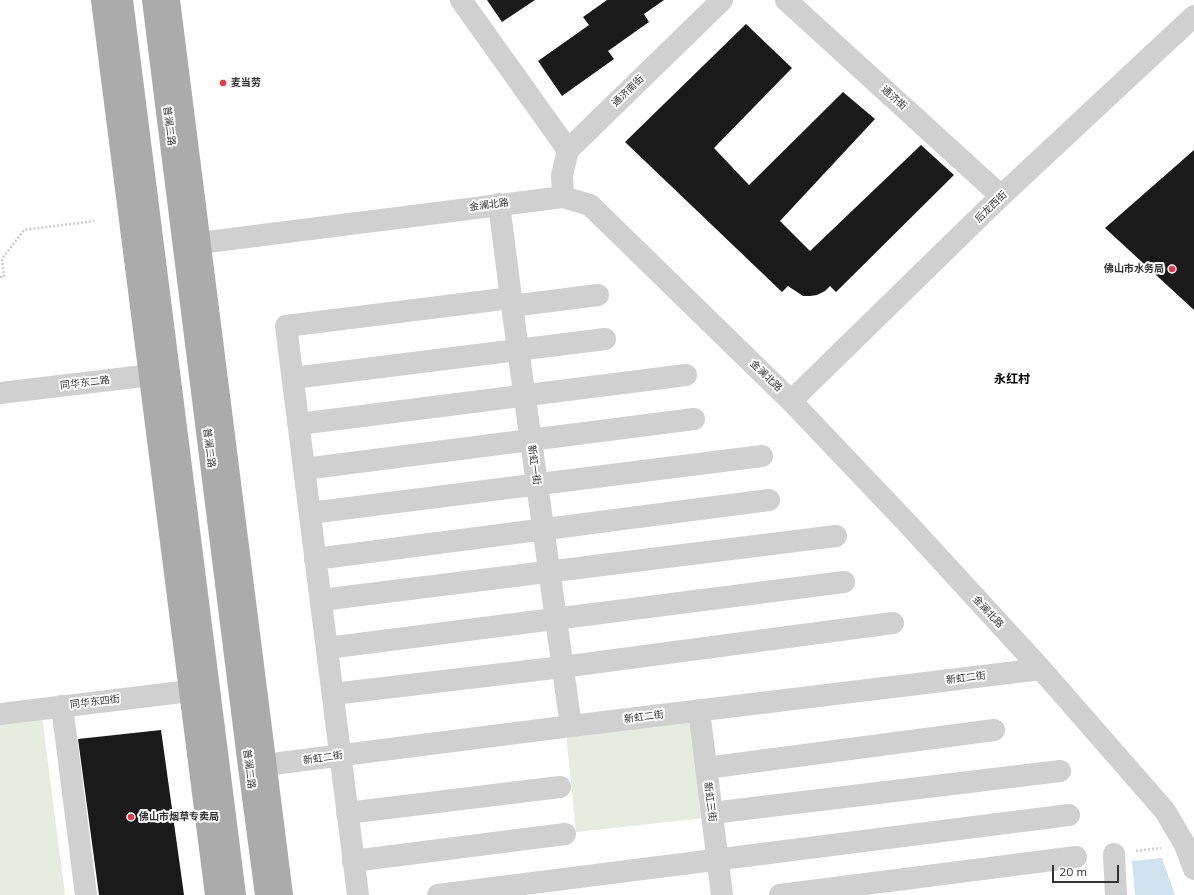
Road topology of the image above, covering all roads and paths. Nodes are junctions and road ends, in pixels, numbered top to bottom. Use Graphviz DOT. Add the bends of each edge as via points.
graph roads {
  1 [pos="102,0"];
  2 [pos="122,0"];
  3 [pos="154,0"];
  4 [pos="169,0"];
  5 [pos="461,0"];
  6 [pos="722,0"];
  7 [pos="786,0"];
  8 [pos="1194,16"];
  9 [pos="568,150"];
  10 [pos="563,196"];
  11 [pos="1001,196"];
  12 [pos="499,204"];
  13 [pos="94,221"];
  14 [pos="192,244"];
  15 [pos="0,277"];
  16 [pos="598,295"];
  17 [pos="511,302"];
  18 [pos="605,339"];
  19 [pos="518,350"];
  20 [pos="160,374"];
  21 [pos="686,375"];
  22 [pos="293,378"];
  23 [pos="0,393"];
  24 [pos="524,396"];
  25 [pos="791,401"];
  26 [pos="694,419"];
  27 [pos="299,424"];
  28 [pos="531,440"];
  29 [pos="762,456"];
  30 [pos="304,469"];
  31 [pos="537,484"];
  32 [pos="769,500"];
  33 [pos="310,513"];
  34 [pos="543,530"];
  35 [pos="836,536"];
  36 [pos="315,559"];
  37 [pos="549,572"];
  38 [pos="844,582"];
  39 [pos="321,600"];
  40 [pos="556,620"];
  41 [pos="893,623"];
  42 [pos="327,648"];
  43 [pos="562,667"];
  44 [pos="1041,669"];
  45 [pos="190,691"];
  46 [pos="333,694"];
  47 [pos="62,706"];
  48 [pos="699,710"];
  49 [pos="0,714"];
  50 [pos="571,726"];
  51 [pos="994,730"];
  52 [pos="340,756"];
  53 [pos="257,766"];
  54 [pos="706,768"];
  55 [pos="1060,771"];
  56 [pos="560,787"];
  57 [pos="347,813"];
  58 [pos="712,813"];
  59 [pos="1069,815"];
  60 [pos="565,834"];
  61 [pos="1189,845"];
  62 [pos="1114,854"];
  63 [pos="1076,857"];
  64 [pos="718,860"];
  65 [pos="354,861"];
  66 [pos="1194,869"];
  67 [pos="86,895"];
  68 [pos="216,895"];
  69 [pos="235,895"];
  70 [pos="266,895"];
  71 [pos="282,895"];
  72 [pos="358,895"];
  73 [pos="438,895"];
  74 [pos="722,895"];
  75 [pos="780,895"];
  76 [pos="1116,895"];
  1 -- 20 [label="main road"];
  2 -- 20 [label="main road"];
  3 -- 14 [label="main road, 普澜二路"];
  4 -- 14 [label="main road"];
  5 -- 9 [label="street"];
  6 -- 9 [label="street, 通济南街"];
  7 -- 11 [label="street, 通济街"];
  8 -- 11 [label="street, 后龙西街"];
  9 -- 10 [label="street" via="562,175"];
  10 -- 12 [label="street, 金澜北路"];
  10 -- 25 [label="street, 金澜北路" via="590,205"];
  11 -- 25 [label="street, 后龙西街"];
  12 -- 14 [label="street, 金澜北路"];
  12 -- 17 [label="street, 新虹一街"];
  13 -- 15 [label="path" via="24,230 2,259 4,277"];
  14 -- 53 [label="main road, 普澜二路"];
  16 -- 17 [label="street"];
  17 -- 19 [label="street, 新虹一街"];
  17 -- 22 [label="street" via="286,326"];
  18 -- 19 [label="street"];
  19 -- 22 [label="street"];
  19 -- 24 [label="street, 新虹一街"];
  20 -- 23 [label="street, 同华东二路"];
  20 -- 45 [label="main road"];
  20 -- 69 [label="main road"];
  21 -- 24 [label="street"];
  22 -- 27 [label="street"];
  24 -- 27 [label="street"];
  24 -- 28 [label="street, 新虹一街"];
  25 -- 44 [label="street, 金澜北路"];
  26 -- 28 [label="street"];
  27 -- 30 [label="street"];
  28 -- 30 [label="street"];
  28 -- 31 [label="street, 新虹一街"];
  29 -- 31 [label="street"];
  30 -- 33 [label="street"];
  31 -- 33 [label="street"];
  31 -- 34 [label="street, 新虹一街"];
  32 -- 34 [label="street"];
  33 -- 36 [label="street"];
  34 -- 36 [label="street"];
  34 -- 37 [label="street, 新虹一街"];
  35 -- 37 [label="street"];
  36 -- 39 [label="street"];
  37 -- 39 [label="street"];
  37 -- 40 [label="street, 新虹一街"];
  38 -- 40 [label="street"];
  39 -- 42 [label="street"];
  40 -- 42 [label="street"];
  40 -- 43 [label="street, 新虹一街"];
  41 -- 43 [label="street"];
  42 -- 46 [label="street"];
  43 -- 46 [label="street"];
  43 -- 50 [label="street, 新虹一街"];
  44 -- 48 [label="street, 新虹二街"];
  44 -- 61 [label="street, 金澜北路" via="1165,811"];
  45 -- 47 [label="street, 同华东四街"];
  45 -- 68 [label="main road"];
  46 -- 52 [label="street"];
  47 -- 49 [label="street, 同华东四街"];
  47 -- 67 [label="street"];
  48 -- 50 [label="street, 新虹二街"];
  48 -- 54 [label="street, 新虹三街"];
  50 -- 52 [label="street, 新虹二街"];
  51 -- 54 [label="street"];
  52 -- 53 [label="street, 新虹二街"];
  52 -- 57 [label="street"];
  53 -- 70 [label="main road, 普澜二路"];
  53 -- 71 [label="main road"];
  54 -- 58 [label="street, 新虹三街"];
  55 -- 58 [label="street"];
  56 -- 57 [label="street"];
  57 -- 65 [label="street"];
  58 -- 64 [label="street, 新虹三街"];
  59 -- 64 [label="street"];
  60 -- 65 [label="street"];
  61 -- 62 [label="path"];
  61 -- 66 [label="street, 金澜北路"];
  62 -- 76 [label="street"];
  63 -- 75 [label="street"];
  64 -- 73 [label="street"];
  64 -- 74 [label="street, 新虹三街"];
  65 -- 72 [label="street"];
}
